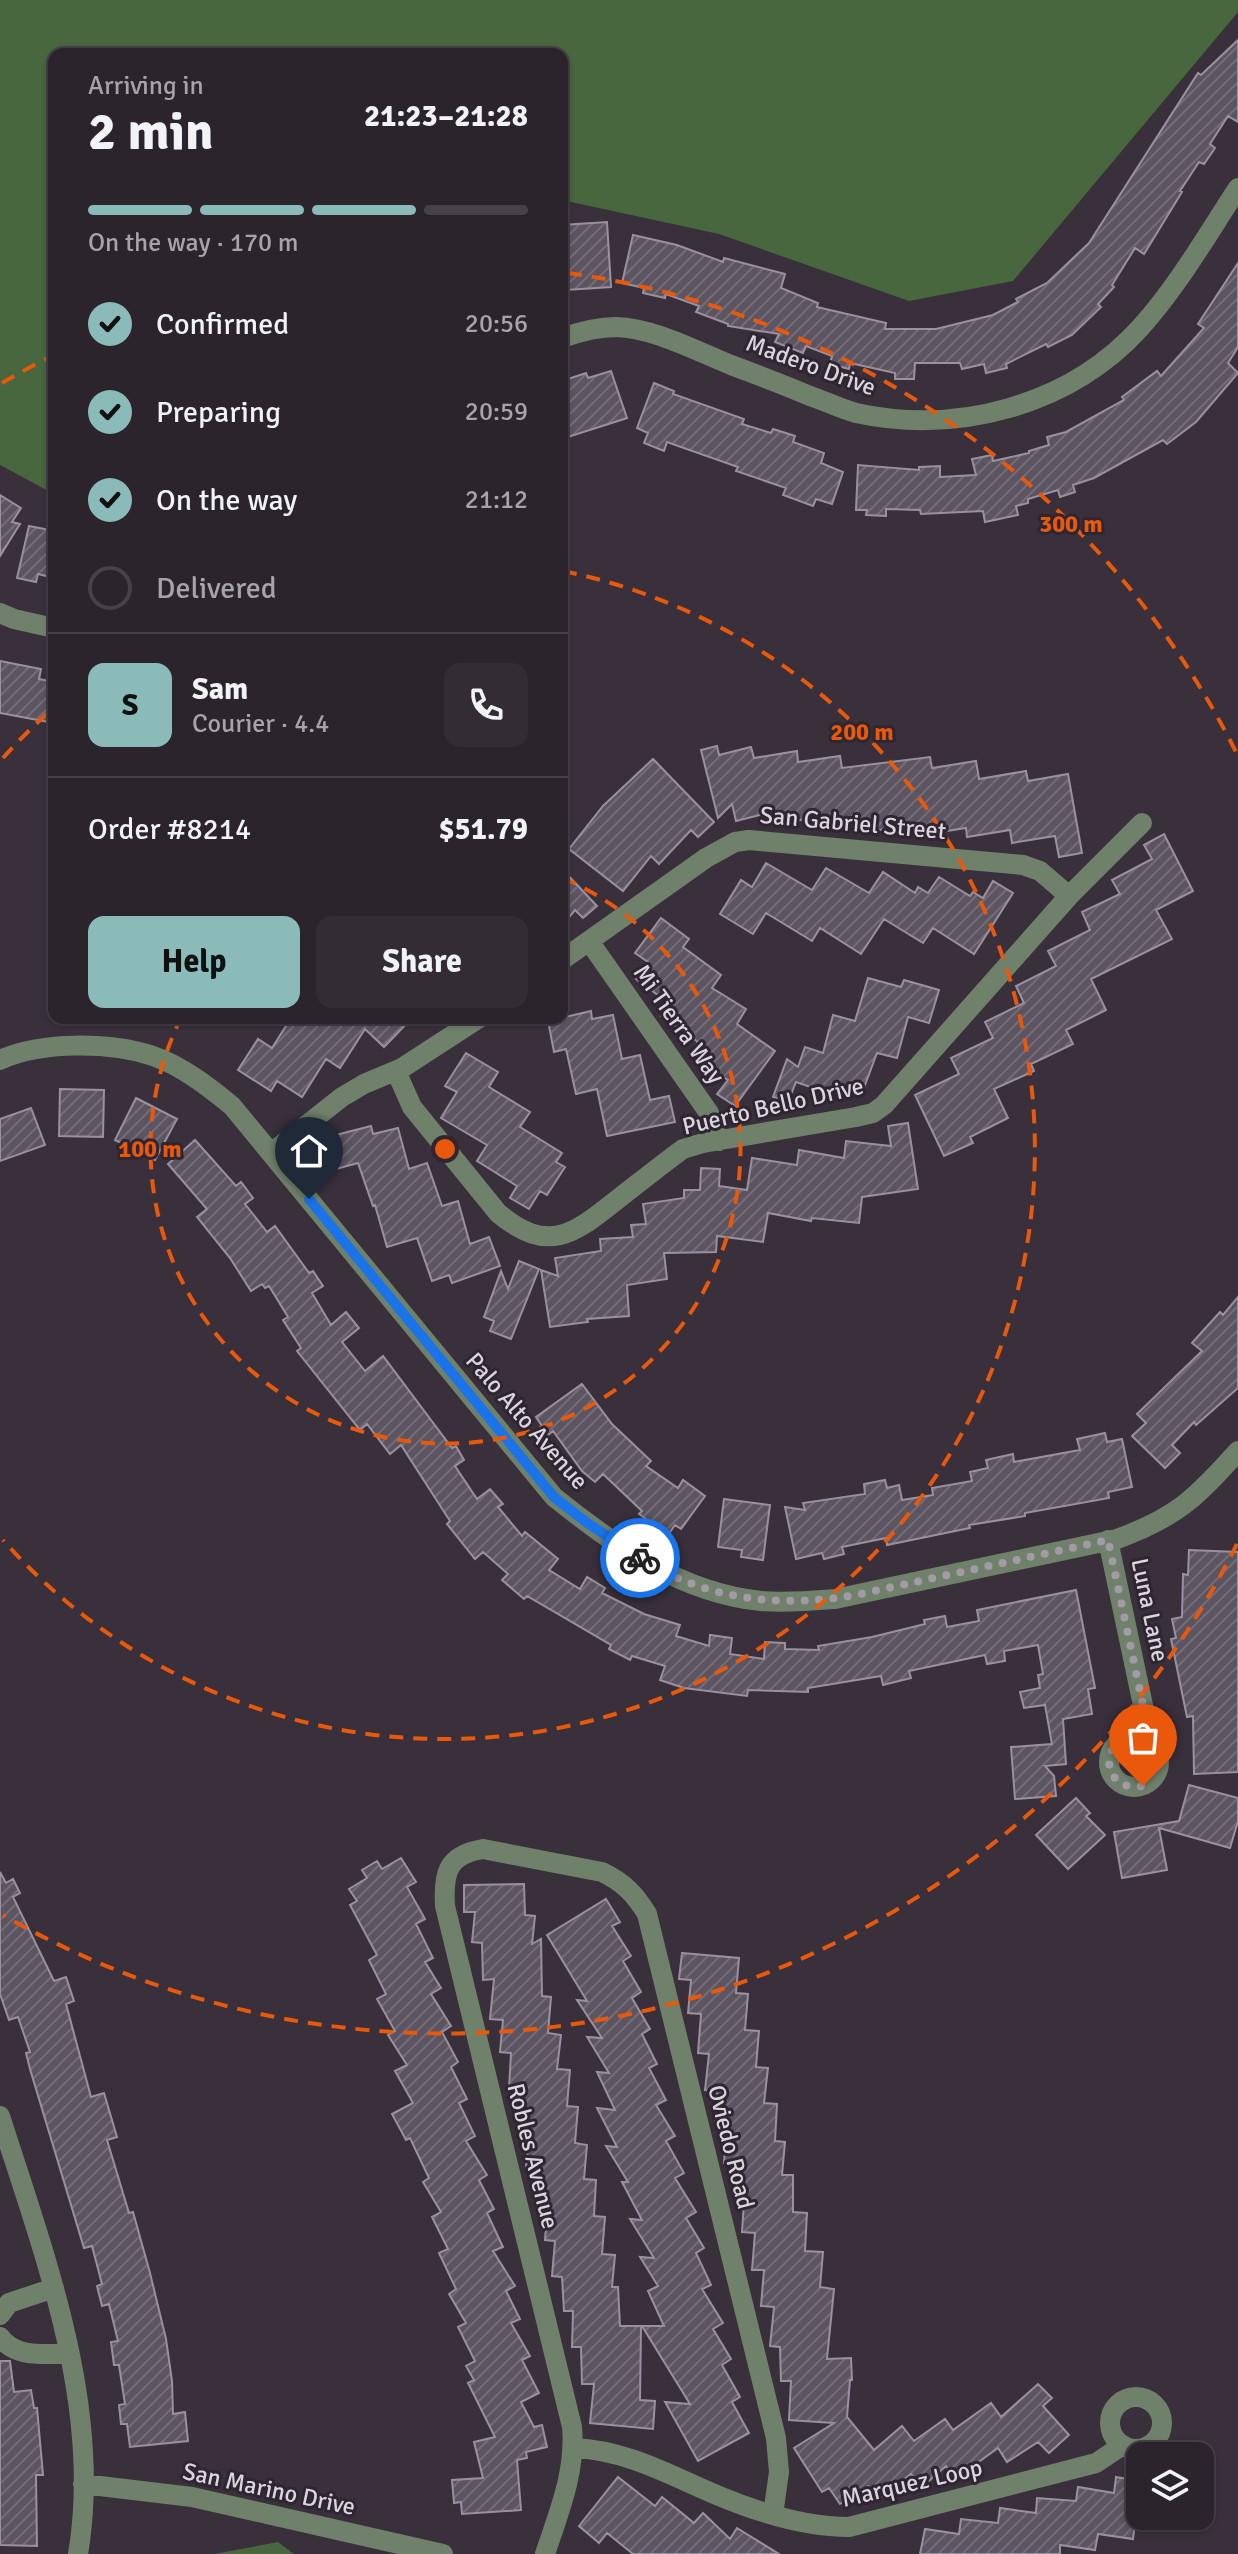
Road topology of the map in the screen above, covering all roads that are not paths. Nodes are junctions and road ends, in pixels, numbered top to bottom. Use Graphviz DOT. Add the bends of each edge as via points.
graph roads {
  1 [pos="1238,188"];
  2 [pos="568,336"];
  3 [pos="0,613"];
  4 [pos="48,627"];
  5 [pos="1142,823"];
  6 [pos="1069,896"];
  7 [pos="589,941"];
  8 [pos="568,956"];
  9 [pos="470,1024"];
  10 [pos="0,1060"];
  11 [pos="396,1071"];
  12 [pos="719,1141"];
  13 [pos="271,1153"];
  14 [pos="1238,1451"];
  15 [pos="1108,1540"];
  16 [pos="1143,1738"];
  17 [pos="542,1860"];
  18 [pos="0,2116"];
  19 [pos="54,2288"];
  20 [pos="0,2315"];
  21 [pos="0,2337"];
  22 [pos="70,2354"];
  23 [pos="1123,2445"];
  24 [pos="574,2448"];
  25 [pos="83,2484"];
  26 [pos="773,2515"];
  27 [pos="78,2554"];
  28 [pos="443,2554"];
  29 [pos="545,2554"];
  1 -- 2 [label="street, Madero Drive" via="1159,306 1113,354 1052,392 975,416 931,422 852,412 678,344 617,327"];
  3 -- 4 [label="street"];
  5 -- 6 [label="street, Puerto Bello Drive"];
  6 -- 7 [label="street, San Gabriel Street" via="1040,871 1023,865 749,840 706,858"];
  6 -- 12 [label="street, Puerto Bello Drive" via="897,1094 873,1113"];
  7 -- 8 [label="street, San Gabriel Street"];
  7 -- 12 [label="street, Mi Tierra Way" via="709,1113"];
  9 -- 11 [label="street"];
  10 -- 13 [label="street, Palo Alto Avenue" via="82,1046 155,1057 232,1106"];
  11 -- 12 [label="street, Puerto Bello Drive" via="412,1107 433,1134 498,1213 527,1232 547,1236 582,1228 683,1149"];
  11 -- 13 [label="street" via="342,1097"];
  13 -- 15 [label="street, Palo Alto Avenue" via="554,1497 667,1575 759,1601 808,1601"];
  14 -- 15 [label="street, Palo Alto Avenue" via="1183,1508"];
  15 -- 16 [label="street, Luna Lane" via="1144,1710"];
  17 -- 24 [label="street, Robles Avenue" via="483,1849 465,1852 444,1880 445,1906"];
  17 -- 26 [label="street, Oviedo Road" via="619,1880 647,1914 776,2438 779,2472"];
  18 -- 19 [label="street"];
  19 -- 20 [label="street" via="9,2303"];
  19 -- 22 [label="street"];
  21 -- 22 [label="street" via="17,2352"];
  22 -- 25 [label="street"];
  23 -- 26 [label="street, Marquez Loop" via="1096,2463 849,2527 823,2527"];
  24 -- 26 [label="street, Marquez Loop" via="641,2461"];
  24 -- 29 [label="street, Robles Avenue" via="571,2475"];
  25 -- 27 [label="street"];
  25 -- 28 [label="street, San Marino Drive" via="192,2497"];
}
